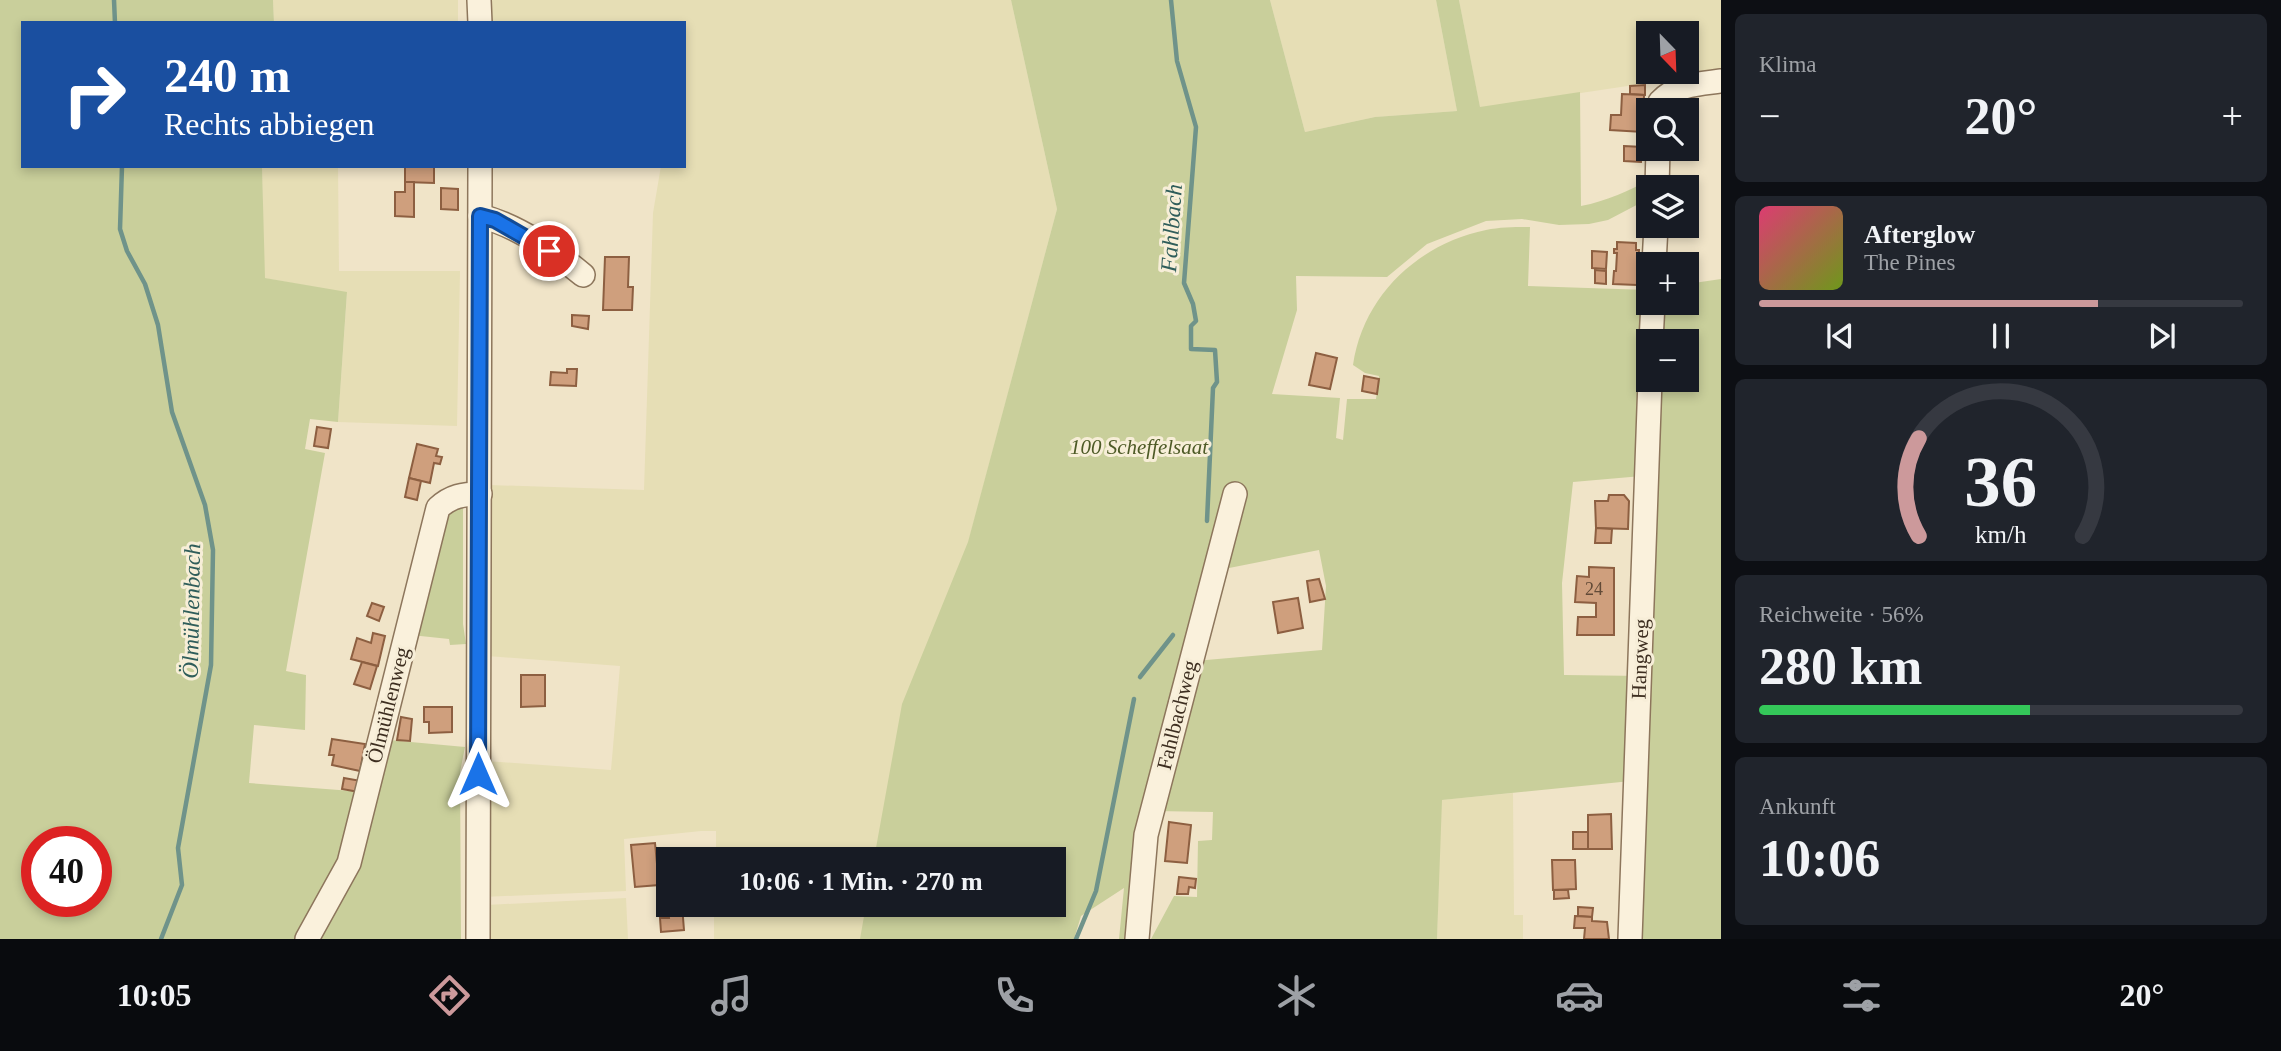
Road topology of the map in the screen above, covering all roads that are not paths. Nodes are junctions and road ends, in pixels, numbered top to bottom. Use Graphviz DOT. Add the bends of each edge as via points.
graph roads {
  1 [pos="479,0"];
  2 [pos="480,21"];
  3 [pos="1721,80"];
  4 [pos="1664,98"];
  5 [pos="480,168"];
  6 [pos="480,216"];
  7 [pos="583,275"];
  8 [pos="1650,392"];
  9 [pos="480,494"];
  10 [pos="1235,494"];
  11 [pos="307,939"];
  12 [pos="478,939"];
  13 [pos="1137,939"];
  14 [pos="1630,939"];
  1 -- 2 [label="street"];
  3 -- 4 [label="street" via="1683,86"];
  5 -- 6 [label="street"];
  6 -- 7 [label="street" via="536,242"];
  6 -- 9 [label="street"];
  8 -- 14 [label="street, Hangweg"];
  9 -- 11 [label="street, Ölmühlenweg" via="457,496 438,508 349,863"];
  9 -- 12 [label="street"];
  10 -- 13 [label="street, Fahlbachweg" via="1146,835"];
}
